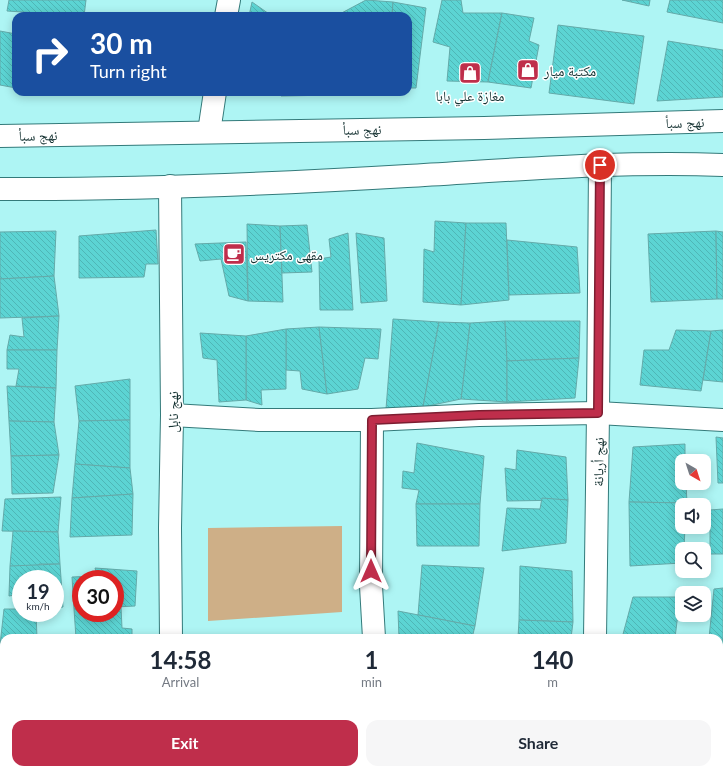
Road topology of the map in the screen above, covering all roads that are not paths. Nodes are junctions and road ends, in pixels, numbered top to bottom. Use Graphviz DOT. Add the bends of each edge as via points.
graph roads {
  1 [pos="229,0"];
  2 [pos="227,12"];
  3 [pos="214,96"];
  4 [pos="723,121"];
  5 [pos="209,132"];
  6 [pos="0,136"];
  7 [pos="600,165"];
  8 [pos="723,165"];
  9 [pos="170,186"];
  10 [pos="0,189"];
  11 [pos="598,413"];
  12 [pos="172,415"];
  13 [pos="372,420"];
  14 [pos="723,420"];
  15 [pos="172,634"];
  16 [pos="374,634"];
  17 [pos="595,634"];
  1 -- 2 [label="street"];
  3 -- 5 [label="street"];
  4 -- 5 [label="street, نهج سبأ" via="498,128"];
  5 -- 6 [label="street, نهج سبأ"];
  7 -- 8 [label="street"];
  7 -- 9 [label="street" via="355,179"];
  7 -- 11 [label="street, نهج أريانة"];
  9 -- 10 [label="street"];
  9 -- 12 [label="street, نهج نابل"];
  11 -- 13 [label="street"];
  11 -- 14 [label="street"];
  11 -- 17 [label="street, نهج أريانة"];
  12 -- 13 [label="street" via="259,420"];
  12 -- 15 [label="street, نهج نابل"];
  13 -- 16 [label="street" via="370,586"];
}
